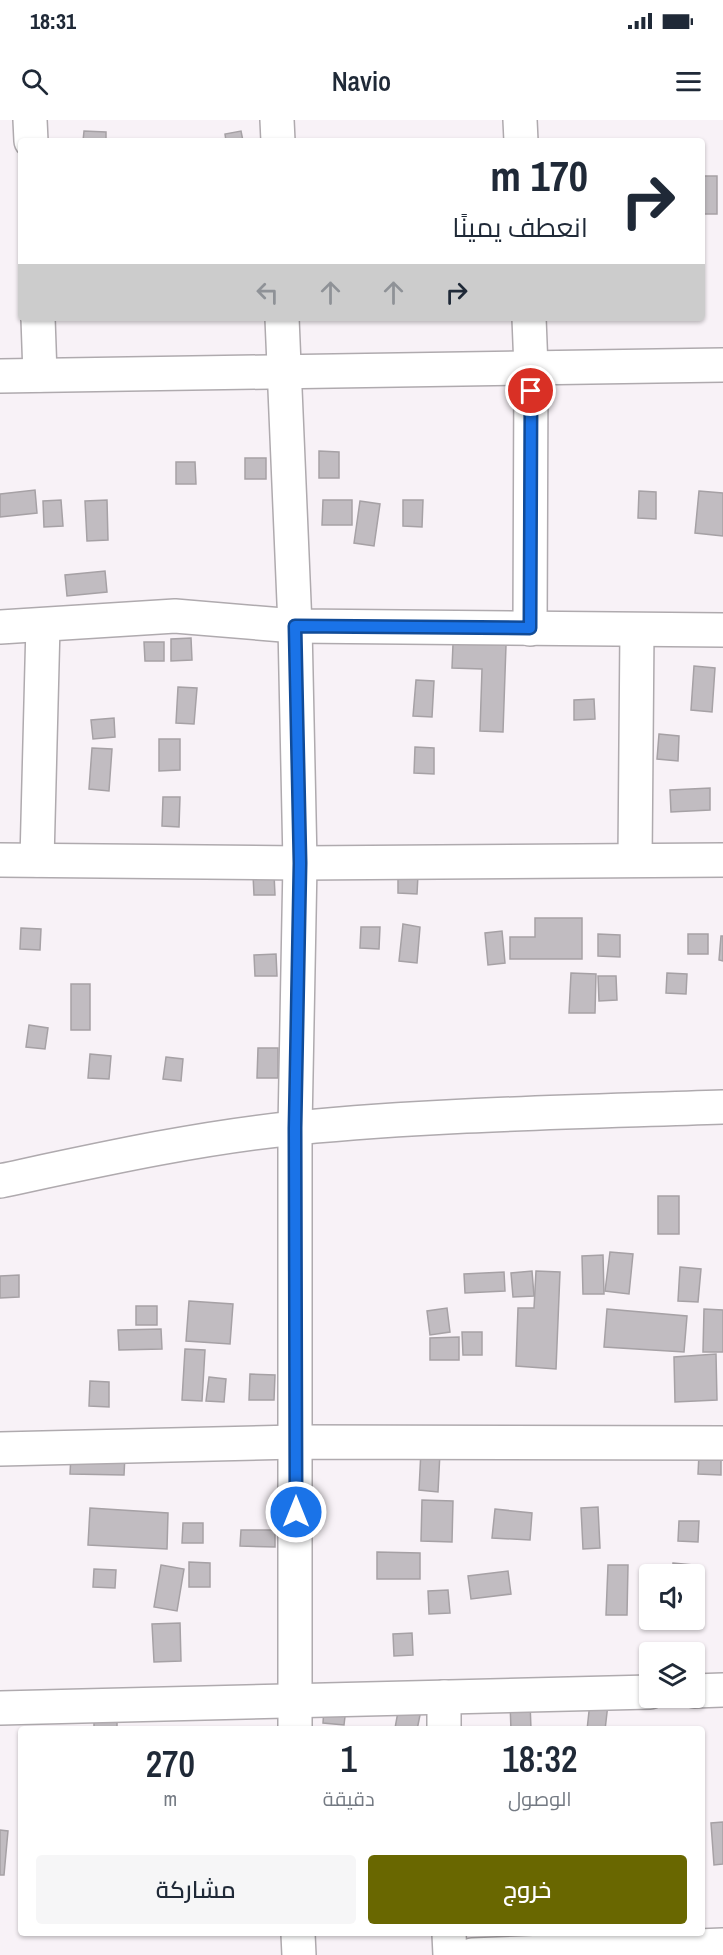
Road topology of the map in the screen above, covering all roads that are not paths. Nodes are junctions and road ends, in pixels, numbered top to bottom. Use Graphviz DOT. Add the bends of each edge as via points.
graph roads {
  1 [pos="30,120"];
  2 [pos="277,120"];
  3 [pos="520,120"];
  4 [pos="31,138"];
  5 [pos="278,138"];
  6 [pos="521,138"];
  7 [pos="38,321"];
  8 [pos="282,321"];
  9 [pos="529,321"];
  10 [pos="723,365"];
  11 [pos="531,368"];
  12 [pos="284,371"];
  13 [pos="40,375"];
  14 [pos="0,376"];
  15 [pos="43,626"];
  16 [pos="295,626"];
  17 [pos="0,627"];
  18 [pos="530,628"];
  19 [pos="637,630"];
  20 [pos="723,630"];
  21 [pos="0,860"];
  22 [pos="37,860"];
  23 [pos="635,860"];
  24 [pos="723,860"];
  25 [pos="300,863"];
  26 [pos="723,1107"];
  27 [pos="295,1128"];
  28 [pos="0,1181"];
  29 [pos="296,1442"];
  30 [pos="723,1443"];
  31 [pos="0,1449"];
  32 [pos="723,1690"];
  33 [pos="705,1691"];
  34 [pos="639,1692"];
  35 [pos="444,1697"];
  36 [pos="0,1708"];
  37 [pos="295,1715"];
  38 [pos="444,1726"];
  39 [pos="298,1936"];
  40 [pos="449,1936"];
  41 [pos="723,1945"];
  42 [pos="516,1954"];
  43 [pos="298,1955"];
  44 [pos="450,1955"];
  45 [pos="472,1955"];
  1 -- 4 [label="street"];
  2 -- 5 [label="street"];
  3 -- 6 [label="street"];
  7 -- 13 [label="street"];
  8 -- 12 [label="street"];
  9 -- 11 [label="street"];
  10 -- 11 [label="street"];
  11 -- 12 [label="street"];
  11 -- 18 [label="street"];
  12 -- 13 [label="street"];
  12 -- 16 [label="street"];
  13 -- 14 [label="street"];
  15 -- 16 [label="street" via="175,616"];
  15 -- 17 [label="street"];
  15 -- 22 [label="street"];
  16 -- 18 [label="street"];
  16 -- 25 [label="street"];
  18 -- 19 [label="street"];
  19 -- 20 [label="street"];
  19 -- 23 [label="street"];
  21 -- 22 [label="street"];
  22 -- 25 [label="street"];
  23 -- 24 [label="street"];
  23 -- 25 [label="street"];
  25 -- 27 [label="street"];
  26 -- 27 [label="street"];
  27 -- 28 [label="street" via="139,1151"];
  27 -- 29 [label="street"];
  29 -- 30 [label="street"];
  29 -- 31 [label="street"];
  29 -- 37 [label="street"];
  32 -- 33 [label="street"];
  34 -- 35 [label="street"];
  35 -- 37 [label="street"];
  35 -- 38 [label="street"];
  36 -- 37 [label="street"];
  39 -- 43 [label="street"];
  40 -- 44 [label="street"];
  41 -- 42 [label="street"];
  42 -- 45 [label="street"];
}
